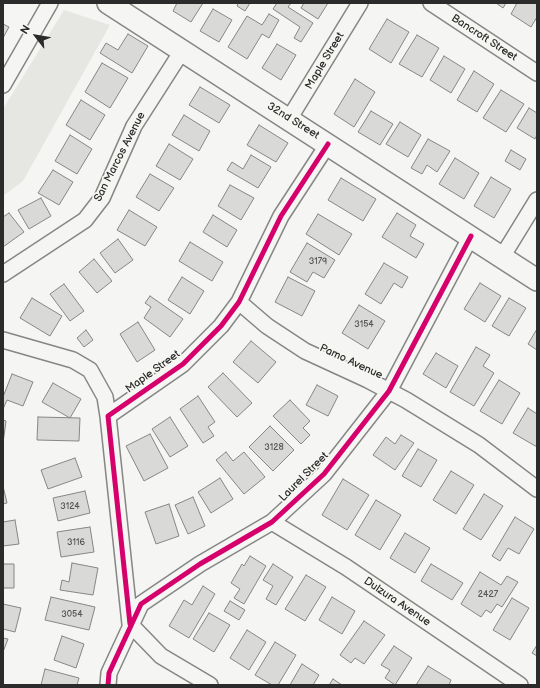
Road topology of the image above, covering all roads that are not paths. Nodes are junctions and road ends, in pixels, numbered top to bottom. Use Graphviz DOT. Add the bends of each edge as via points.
graph roads {
  1 [pos="50,3"];
  2 [pos="108,3"];
  3 [pos="360,3"];
  4 [pos="431,3"];
  5 [pos="182,51"];
  6 [pos="537,73"];
  7 [pos="3,85"];
  8 [pos="289,119"];
  9 [pos="328,144"];
  10 [pos="537,200"];
  11 [pos="471,236"];
  12 [pos="502,257"];
  13 [pos="3,274"];
  14 [pos="537,280"];
  15 [pos="239,302"];
  16 [pos="3,340"];
  17 [pos="389,391"];
  18 [pos="108,416"];
  19 [pos="537,489"];
  20 [pos="272,522"];
  21 [pos="130,624"];
  22 [pos="108,685"];
  23 [pos="210,685"];
  24 [pos="520,685"];
  1 -- 7 [label="street"];
  2 -- 5 [label="street, 32nd Street"];
  3 -- 8 [label="street, Maple Street"];
  4 -- 6 [label="street, Bancroft Street"];
  5 -- 8 [label="street, 32nd Street"];
  5 -- 13 [label="street, San Marcos Avenue" via="134,126 102,198 85,220"];
  8 -- 9 [label="street, 32nd Street"];
  9 -- 11 [label="street, 32nd Street"];
  9 -- 15 [label="street, Maple Street" via="281,216"];
  10 -- 12 [label="street"];
  11 -- 12 [label="street, 32nd Street"];
  11 -- 17 [label="street, Laurel Street"];
  12 -- 14 [label="street, 32nd Street"];
  15 -- 17 [label="street, Pamo Avenue" via="267,326 305,352"];
  15 -- 18 [label="street, Maple Street" via="221,326 183,364"];
  16 -- 18 [label="street" via="72,360 90,370 105,397"];
  17 -- 19 [label="street, Pamo Avenue" via="479,445"];
  17 -- 20 [label="street, Laurel Street" via="324,474"];
  18 -- 21 [label="street"];
  20 -- 21 [label="street, Laurel Street" via="200,564 141,604"];
  20 -- 24 [label="street, Dulzura Avenue" via="346,567"];
  21 -- 22 [label="street, Laurel Street" via="109,673"];
  21 -- 23 [label="street" via="161,656"];
}
